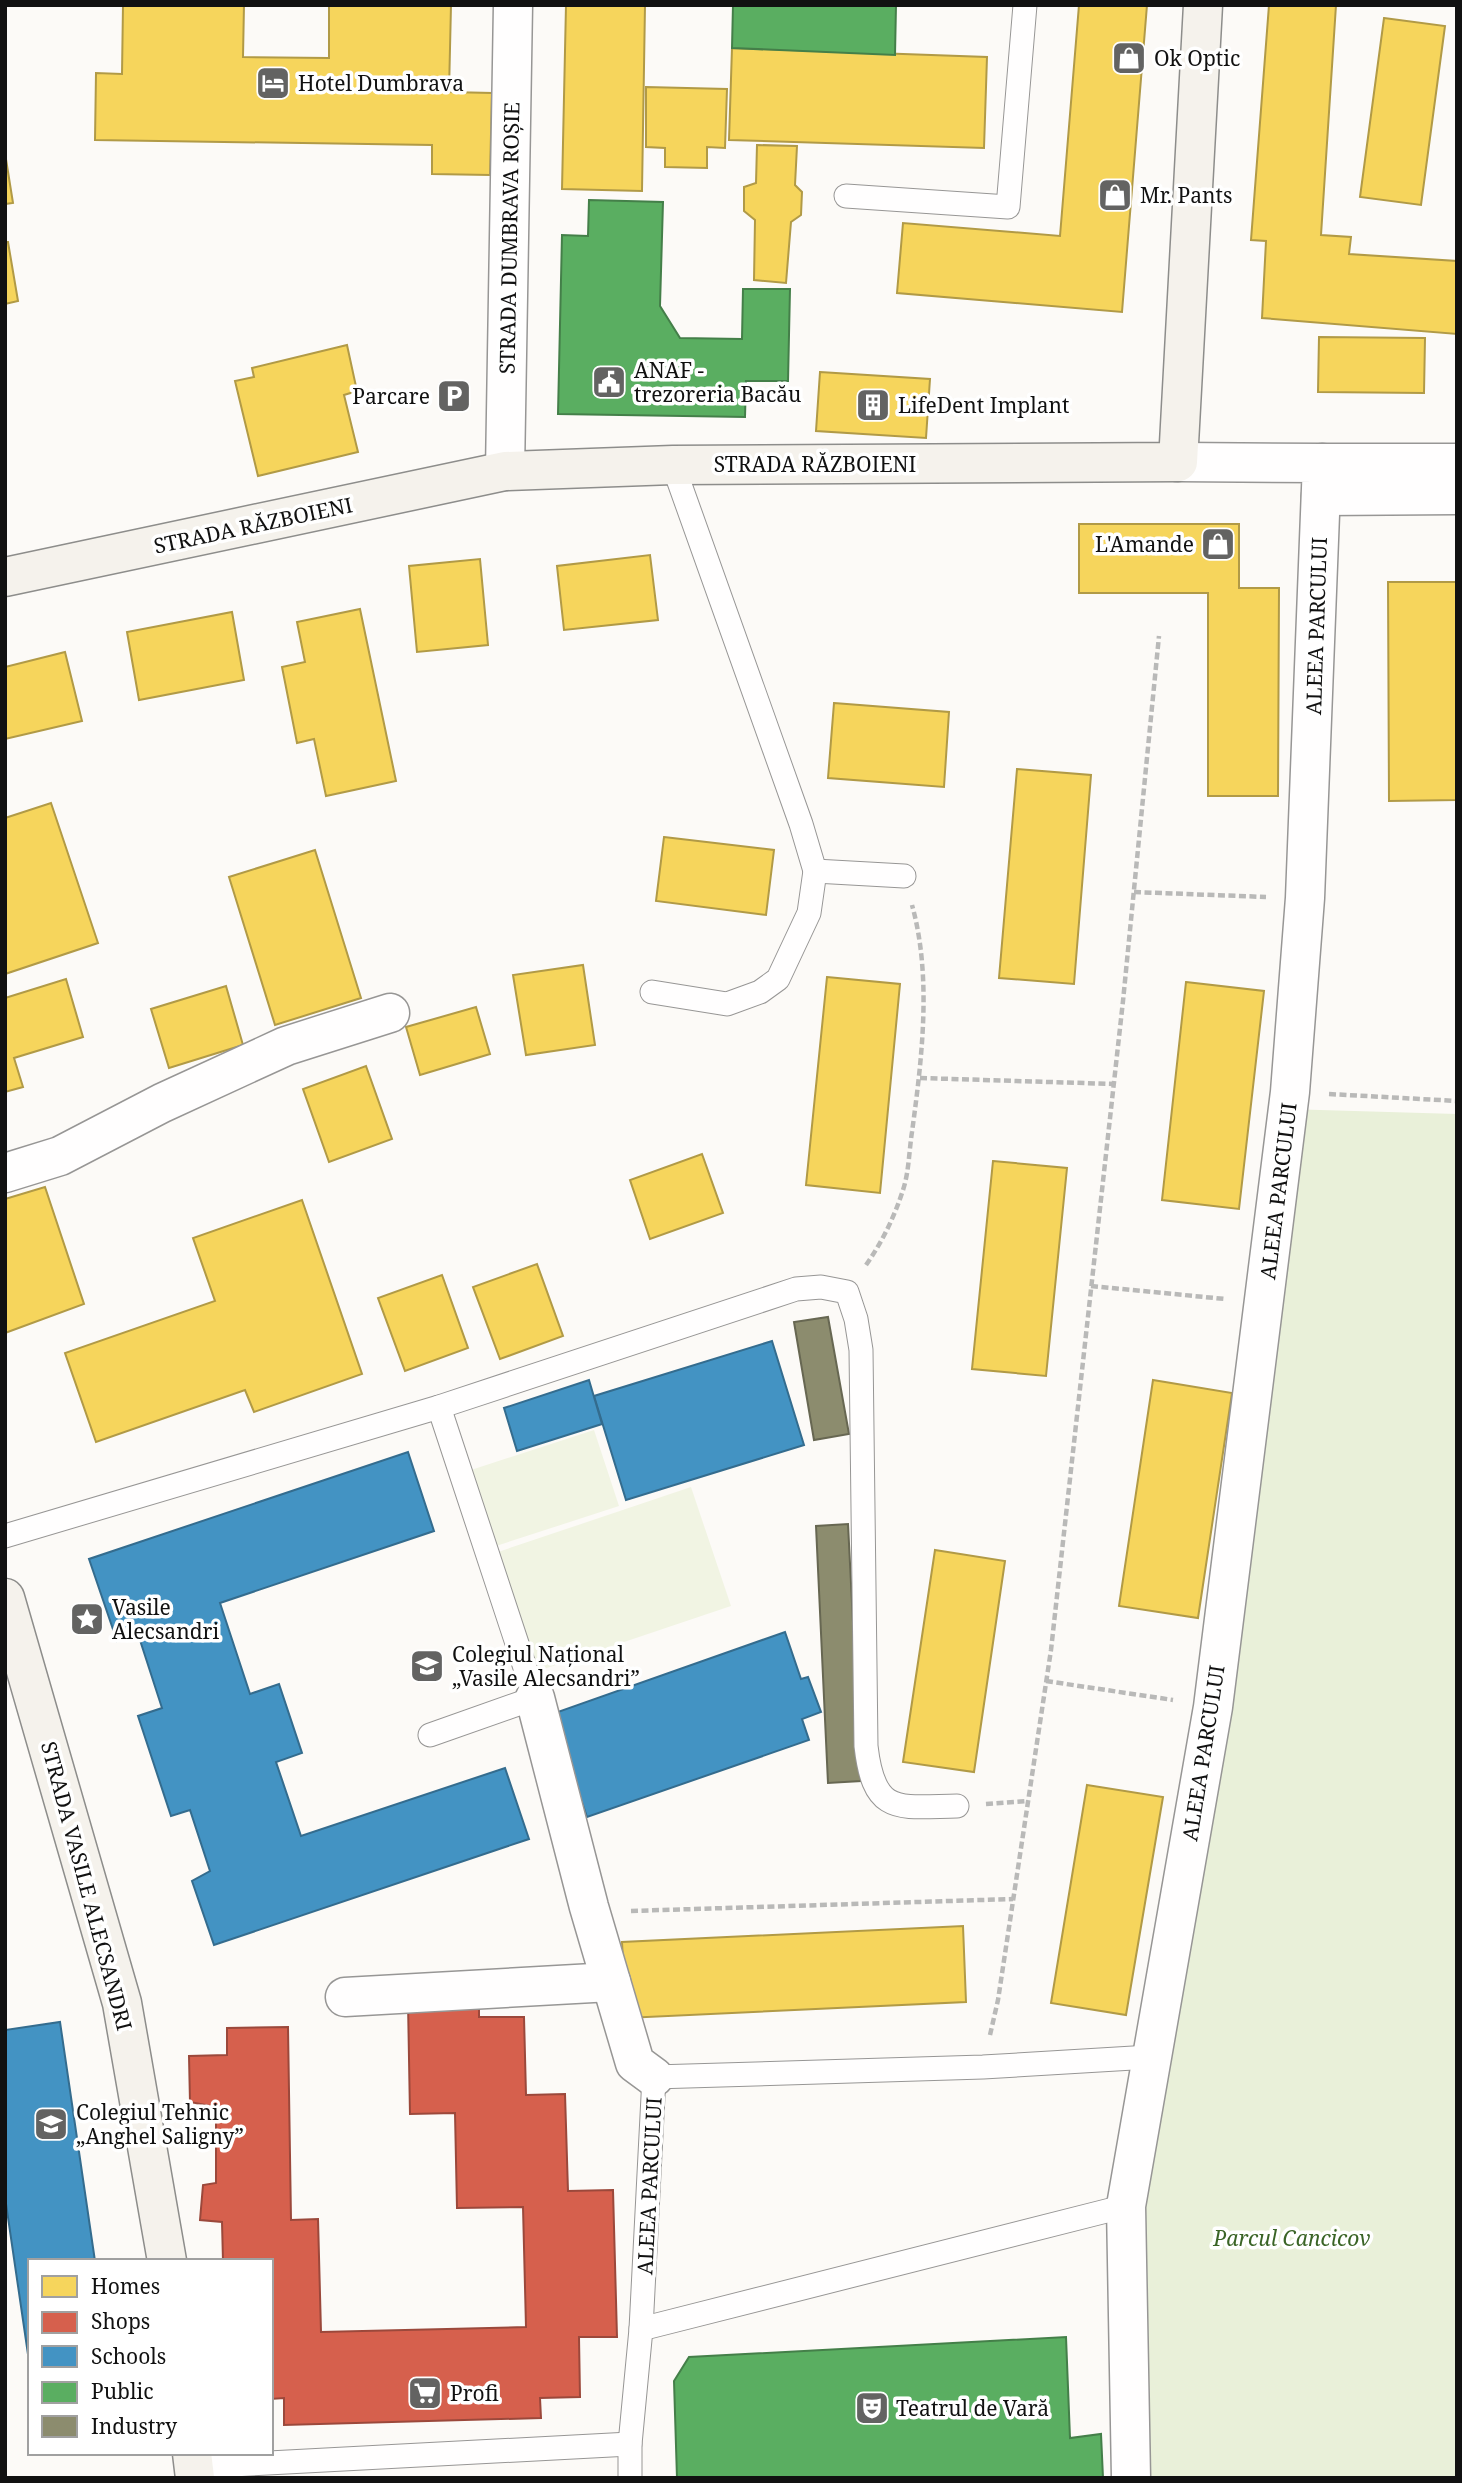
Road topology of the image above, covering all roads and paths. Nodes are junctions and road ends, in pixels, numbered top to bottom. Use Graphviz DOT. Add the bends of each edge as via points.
graph roads {
  1 [pos="513,5"];
  2 [pos="1025,5"];
  3 [pos="1203,5"];
  4 [pos="846,196"];
  5 [pos="1178,462"];
  6 [pos="1457,463"];
  7 [pos="673,465"];
  8 [pos="505,471"];
  9 [pos="1322,479"];
  10 [pos="1457,495"];
  11 [pos="5,577"];
  12 [pos="1159,636"];
  13 [pos="815,871"];
  14 [pos="904,876"];
  15 [pos="1134,892"];
  16 [pos="1305,898"];
  17 [pos="652,992"];
  18 [pos="390,1013"];
  19 [pos="920,1078"];
  20 [pos="1114,1084"];
  21 [pos="1290,1092"];
  22 [pos="1457,1101"];
  23 [pos="5,1173"];
  24 [pos="1091,1286"];
  25 [pos="847,1292"];
  26 [pos="1264,1303"];
  27 [pos="439,1407"];
  28 [pos="5,1536"];
  29 [pos="5,1598"];
  30 [pos="1046,1681"];
  31 [pos="535,1698"];
  32 [pos="1213,1707"];
  33 [pos="430,1735"];
  34 [pos="1028,1801"];
  35 [pos="957,1806"];
  36 [pos="1013,1899"];
  37 [pos="589,1907"];
  38 [pos="611,1982"];
  39 [pos="345,1997"];
  40 [pos="1150,2057"];
  41 [pos="983,2067"];
  42 [pos="654,2077"];
  43 [pos="1126,2206"];
  44 [pos="167,2259"];
  45 [pos="642,2329"];
  46 [pos="630,2444"];
  47 [pos="194,2466"];
  48 [pos="630,2478"];
  49 [pos="1131,2478"];
  1 -- 8 [label="street, STRADA DUMBRAVA ROȘIE"];
  2 -- 4 [label="lane" via="1009,207"];
  3 -- 5 [label="street"];
  5 -- 7 [label="street, STRADA RĂZBOIENI"];
  5 -- 9 [label="street"];
  6 -- 9 [label="street"];
  7 -- 8 [label="street, STRADA RĂZBOIENI"];
  7 -- 13 [label="lane"];
  8 -- 11 [label="street, STRADA RĂZBOIENI"];
  9 -- 10 [label="street"];
  9 -- 16 [label="street, ALEEA PARCULUI"];
  12 -- 15 [label="path"];
  13 -- 14 [label="lane"];
  13 -- 17 [label="lane" via="809,913 778,979 769,986 727,1004"];
  14 -- 19 [label="path" via="918,926 923,977"];
  15 -- 16 [label="path"];
  15 -- 20 [label="path"];
  16 -- 21 [label="street, ALEEA PARCULUI"];
  18 -- 23 [label="street" via="286,1046 60,1156"];
  19 -- 20 [label="path"];
  19 -- 25 [label="path" via="904,1187 885,1238"];
  20 -- 24 [label="path"];
  21 -- 22 [label="path"];
  21 -- 26 [label="street, ALEEA PARCULUI"];
  24 -- 26 [label="path"];
  24 -- 30 [label="path"];
  25 -- 27 [label="lane" via="796,1289"];
  25 -- 35 [label="lane" via="860,1350 869,1770 886,1801 901,1807"];
  26 -- 32 [label="street, ALEEA PARCULUI"];
  27 -- 28 [label="lane"];
  27 -- 31 [label="lane"];
  29 -- 44 [label="street, STRADA VASILE ALECSANDRI" via="122,2003"];
  30 -- 32 [label="path"];
  30 -- 34 [label="path"];
  31 -- 33 [label="lane"];
  31 -- 37 [label="street"];
  32 -- 40 [label="street, ALEEA PARCULUI"];
  34 -- 35 [label="path"];
  34 -- 36 [label="path"];
  36 -- 37 [label="path" via="604,1912"];
  36 -- 41 [label="path"];
  37 -- 38 [label="street"];
  38 -- 39 [label="street"];
  38 -- 42 [label="street" via="635,2063"];
  40 -- 41 [label="lane, ALEEA PARCULUI"];
  40 -- 43 [label="street, ALEEA PARCULUI"];
  41 -- 42 [label="lane, ALEEA PARCULUI"];
  42 -- 45 [label="lane, ALEEA PARCULUI"];
  43 -- 45 [label="lane"];
  43 -- 49 [label="street, ALEEA PARCULUI"];
  45 -- 46 [label="lane, ALEEA PARCULUI"];
  46 -- 47 [label="lane"];
  46 -- 48 [label="lane, ALEEA PARCULUI"];
}
